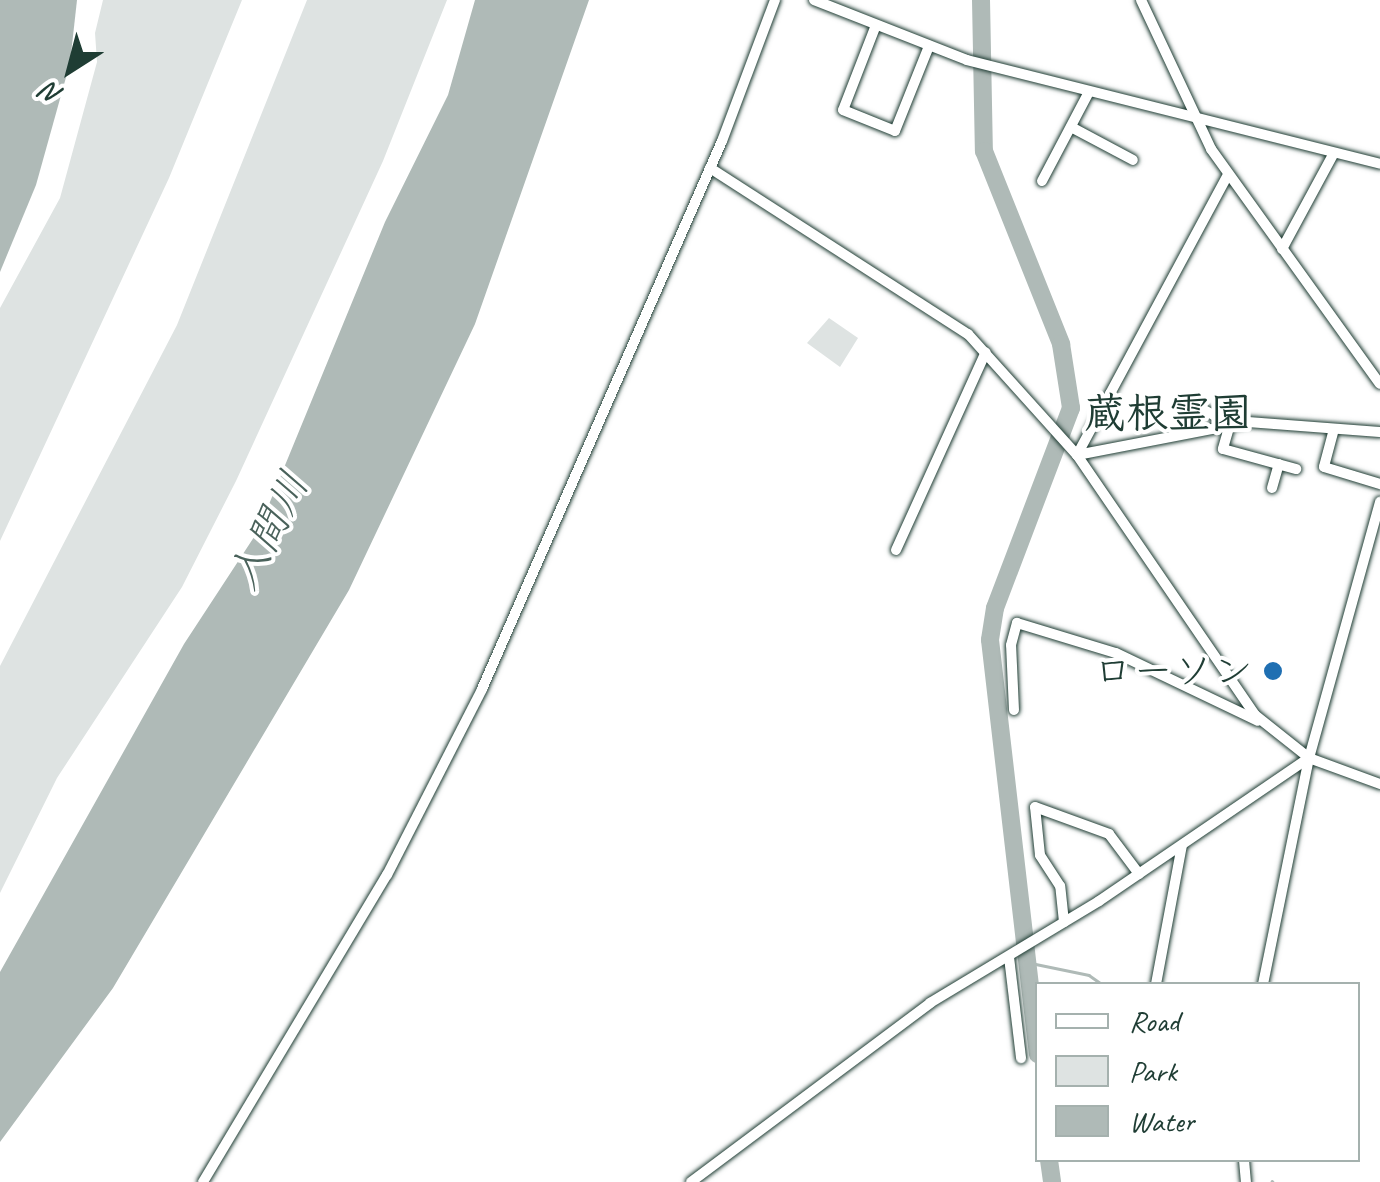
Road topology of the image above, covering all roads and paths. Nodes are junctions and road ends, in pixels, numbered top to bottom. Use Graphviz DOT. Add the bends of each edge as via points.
graph roads {
  1 [pos="775,0"];
  2 [pos="814,0"];
  3 [pos="1140,0"];
  4 [pos="876,25"];
  5 [pos="929,46"];
  6 [pos="1090,92"];
  7 [pos="1193,118"];
  8 [pos="1071,128"];
  9 [pos="1334,153"];
  10 [pos="1133,160"];
  11 [pos="1380,164"];
  12 [pos="710,168"];
  13 [pos="1228,174"];
  14 [pos="1042,181"];
  15 [pos="1282,249"];
  16 [pos="986,352"];
  17 [pos="1380,384"];
  18 [pos="1197,406"];
  19 [pos="1230,424"];
  20 [pos="1334,429"];
  21 [pos="1380,432"];
  22 [pos="1077,455"];
  23 [pos="1278,464"];
  24 [pos="1296,469"];
  25 [pos="1380,484"];
  26 [pos="1272,488"];
  27 [pos="1380,502"];
  28 [pos="896,550"];
  29 [pos="1014,710"];
  30 [pos="1263,723"];
  31 [pos="1309,758"];
  32 [pos="1380,784"];
  33 [pos="1182,845"];
  34 [pos="1139,874"];
  35 [pos="1064,922"];
  36 [pos="1011,956"];
  37 [pos="1156,982"];
  38 [pos="1263,982"];
  39 [pos="1020,1058"];
  40 [pos="204,1182"];
  41 [pos="691,1182"];
  1 -- 12 [label="street"];
  2 -- 4 [label="street"];
  3 -- 7 [label="street"];
  4 -- 5 [label="street"];
  4 -- 5 [label="street" via="843,110 860,117 894,130"];
  5 -- 6 [label="street"];
  6 -- 7 [label="street"];
  6 -- 8 [label="street"];
  7 -- 9 [label="street"];
  7 -- 13 [label="street"];
  8 -- 10 [label="street"];
  8 -- 14 [label="street"];
  9 -- 11 [label="street"];
  9 -- 15 [label="street"];
  12 -- 16 [label="street" via="935,310"];
  12 -- 40 [label="street" via="560,522 450,754 387,875"];
  13 -- 15 [label="street"];
  13 -- 22 [label="street"];
  15 -- 17 [label="street"];
  16 -- 22 [label="street"];
  16 -- 28 [label="street"];
  18 -- 19 [label="street"];
  19 -- 20 [label="street"];
  19 -- 22 [label="street"];
  19 -- 23 [label="street" via="1223,448"];
  20 -- 21 [label="street"];
  20 -- 25 [label="street" via="1324,467"];
  22 -- 30 [label="street"];
  23 -- 24 [label="street"];
  23 -- 26 [label="street"];
  27 -- 31 [label="street"];
  29 -- 30 [label="street" via="1011,645 1018,624 1116,654"];
  30 -- 31 [label="street"];
  31 -- 32 [label="street"];
  31 -- 33 [label="street"];
  31 -- 38 [label="street"];
  33 -- 34 [label="street"];
  33 -- 37 [label="street"];
  34 -- 35 [label="street"];
  34 -- 35 [label="street" via="1109,834 1034,807 1040,855 1060,886"];
  35 -- 36 [label="street"];
  36 -- 39 [label="street"];
  36 -- 41 [label="street" via="875,1041"];
}
